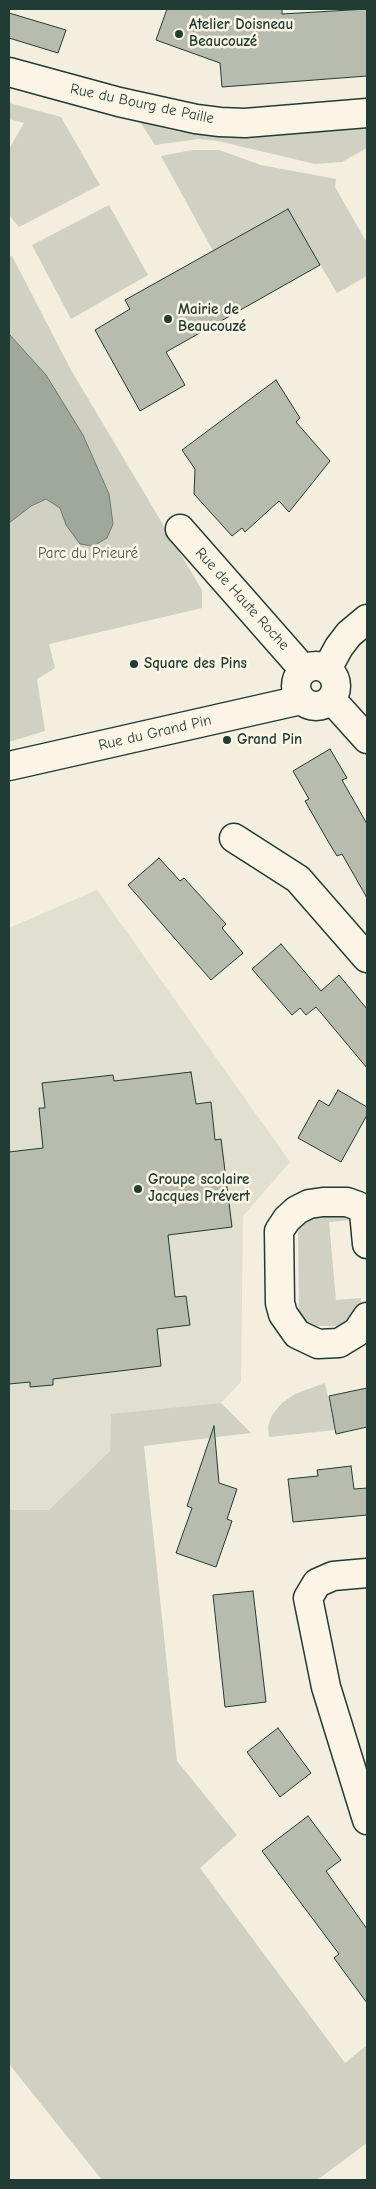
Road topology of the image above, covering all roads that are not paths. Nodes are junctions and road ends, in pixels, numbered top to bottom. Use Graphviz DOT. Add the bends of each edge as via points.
graph roads {
  1 [pos="9,72"];
  2 [pos="367,113"];
  3 [pos="180,529"];
  4 [pos="367,619"];
  5 [pos="316,670"];
  6 [pos="331,699"];
  7 [pos="301,700"];
  8 [pos="367,739"];
  9 [pos="9,766"];
  10 [pos="234,838"];
  11 [pos="367,958"];
  12 [pos="363,1203"];
  13 [pos="367,1244"];
  14 [pos="367,1317"];
  15 [pos="367,1573"];
  16 [pos="367,1820"];
  1 -- 2 [label="street, Rue du Bourg de Paille" via="119,102 220,122"];
  3 -- 5 [label="street, Rue de Haute Roche"];
  4 -- 5 [label="street"];
  5 -- 6 [label="street, Rue de Haute Roche" via="334,676 336,686"];
  5 -- 7 [label="street" via="296,682"];
  6 -- 7 [label="street" via="316,706"];
  6 -- 8 [label="street"];
  7 -- 9 [label="street, Rue du Grand Pin"];
  10 -- 11 [label="street" via="298,879"];
  12 -- 13 [label="street"];
  12 -- 14 [label="street" via="309,1204 286,1220 279,1231 280,1303 283,1314 297,1334 318,1344 347,1339 357,1332"];
  15 -- 16 [label="street" via="332,1576 317,1583 308,1598 326,1688"];
}
